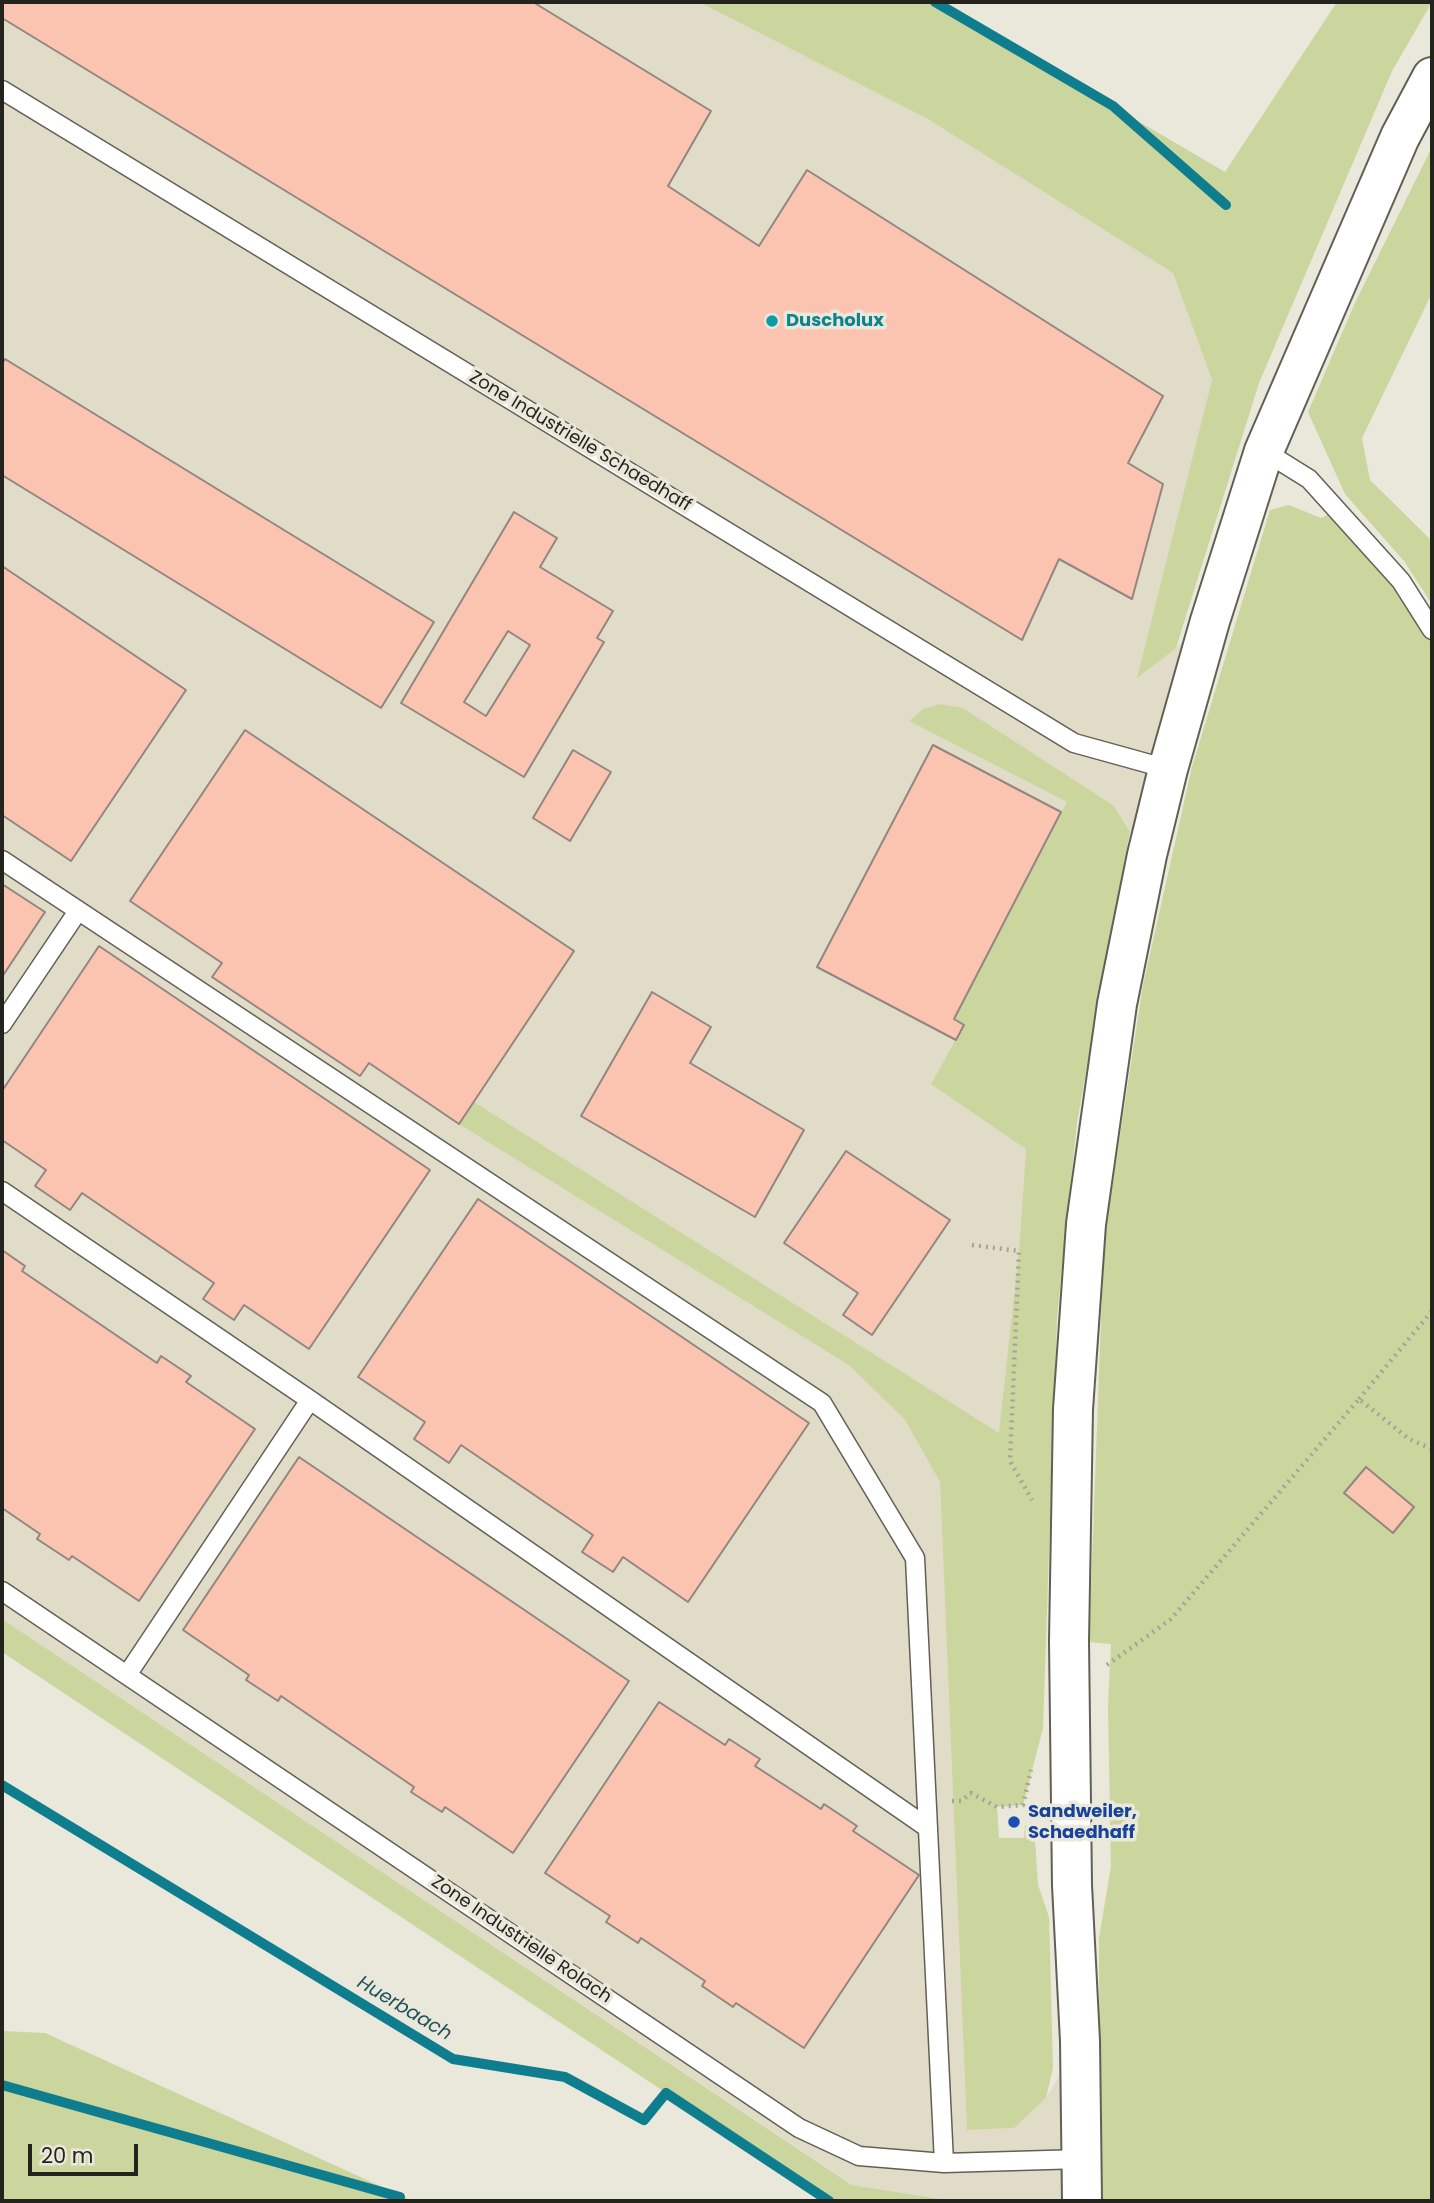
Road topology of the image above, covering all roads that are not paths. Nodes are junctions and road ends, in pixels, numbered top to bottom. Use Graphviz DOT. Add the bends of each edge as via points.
graph roads {
  1 [pos="1432,77"];
  2 [pos="2,90"];
  3 [pos="1264,451"];
  4 [pos="1432,630"];
  5 [pos="1168,769"];
  6 [pos="2,860"];
  7 [pos="78,911"];
  8 [pos="2,1024"];
  9 [pos="2,1191"];
  10 [pos="310,1400"];
  11 [pos="2,1591"];
  12 [pos="127,1675"];
  13 [pos="928,1828"];
  14 [pos="1082,2159"];
  15 [pos="944,2163"];
  16 [pos="1082,2201"];
  1 -- 3 [label="main road" via="1399,137"];
  2 -- 5 [label="lane, Zone Industrielle Schaedhaff" via="1074,743"];
  3 -- 4 [label="lane" via="1309,479 1401,581"];
  3 -- 5 [label="main road"];
  5 -- 14 [label="main road" via="1117,1004 1086,1224 1073,1409 1069,1668"];
  6 -- 7 [label="lane"];
  7 -- 8 [label="lane"];
  7 -- 13 [label="lane" via="822,1403 915,1558"];
  9 -- 10 [label="lane"];
  10 -- 12 [label="lane"];
  10 -- 13 [label="lane"];
  11 -- 12 [label="lane, Zone Industrielle Rolach"];
  12 -- 15 [label="lane, Zone Industrielle Rolach" via="799,2128 859,2156"];
  13 -- 15 [label="lane"];
  14 -- 15 [label="lane, Zone Industrielle Rolach"];
  14 -- 16 [label="main road"];
}
